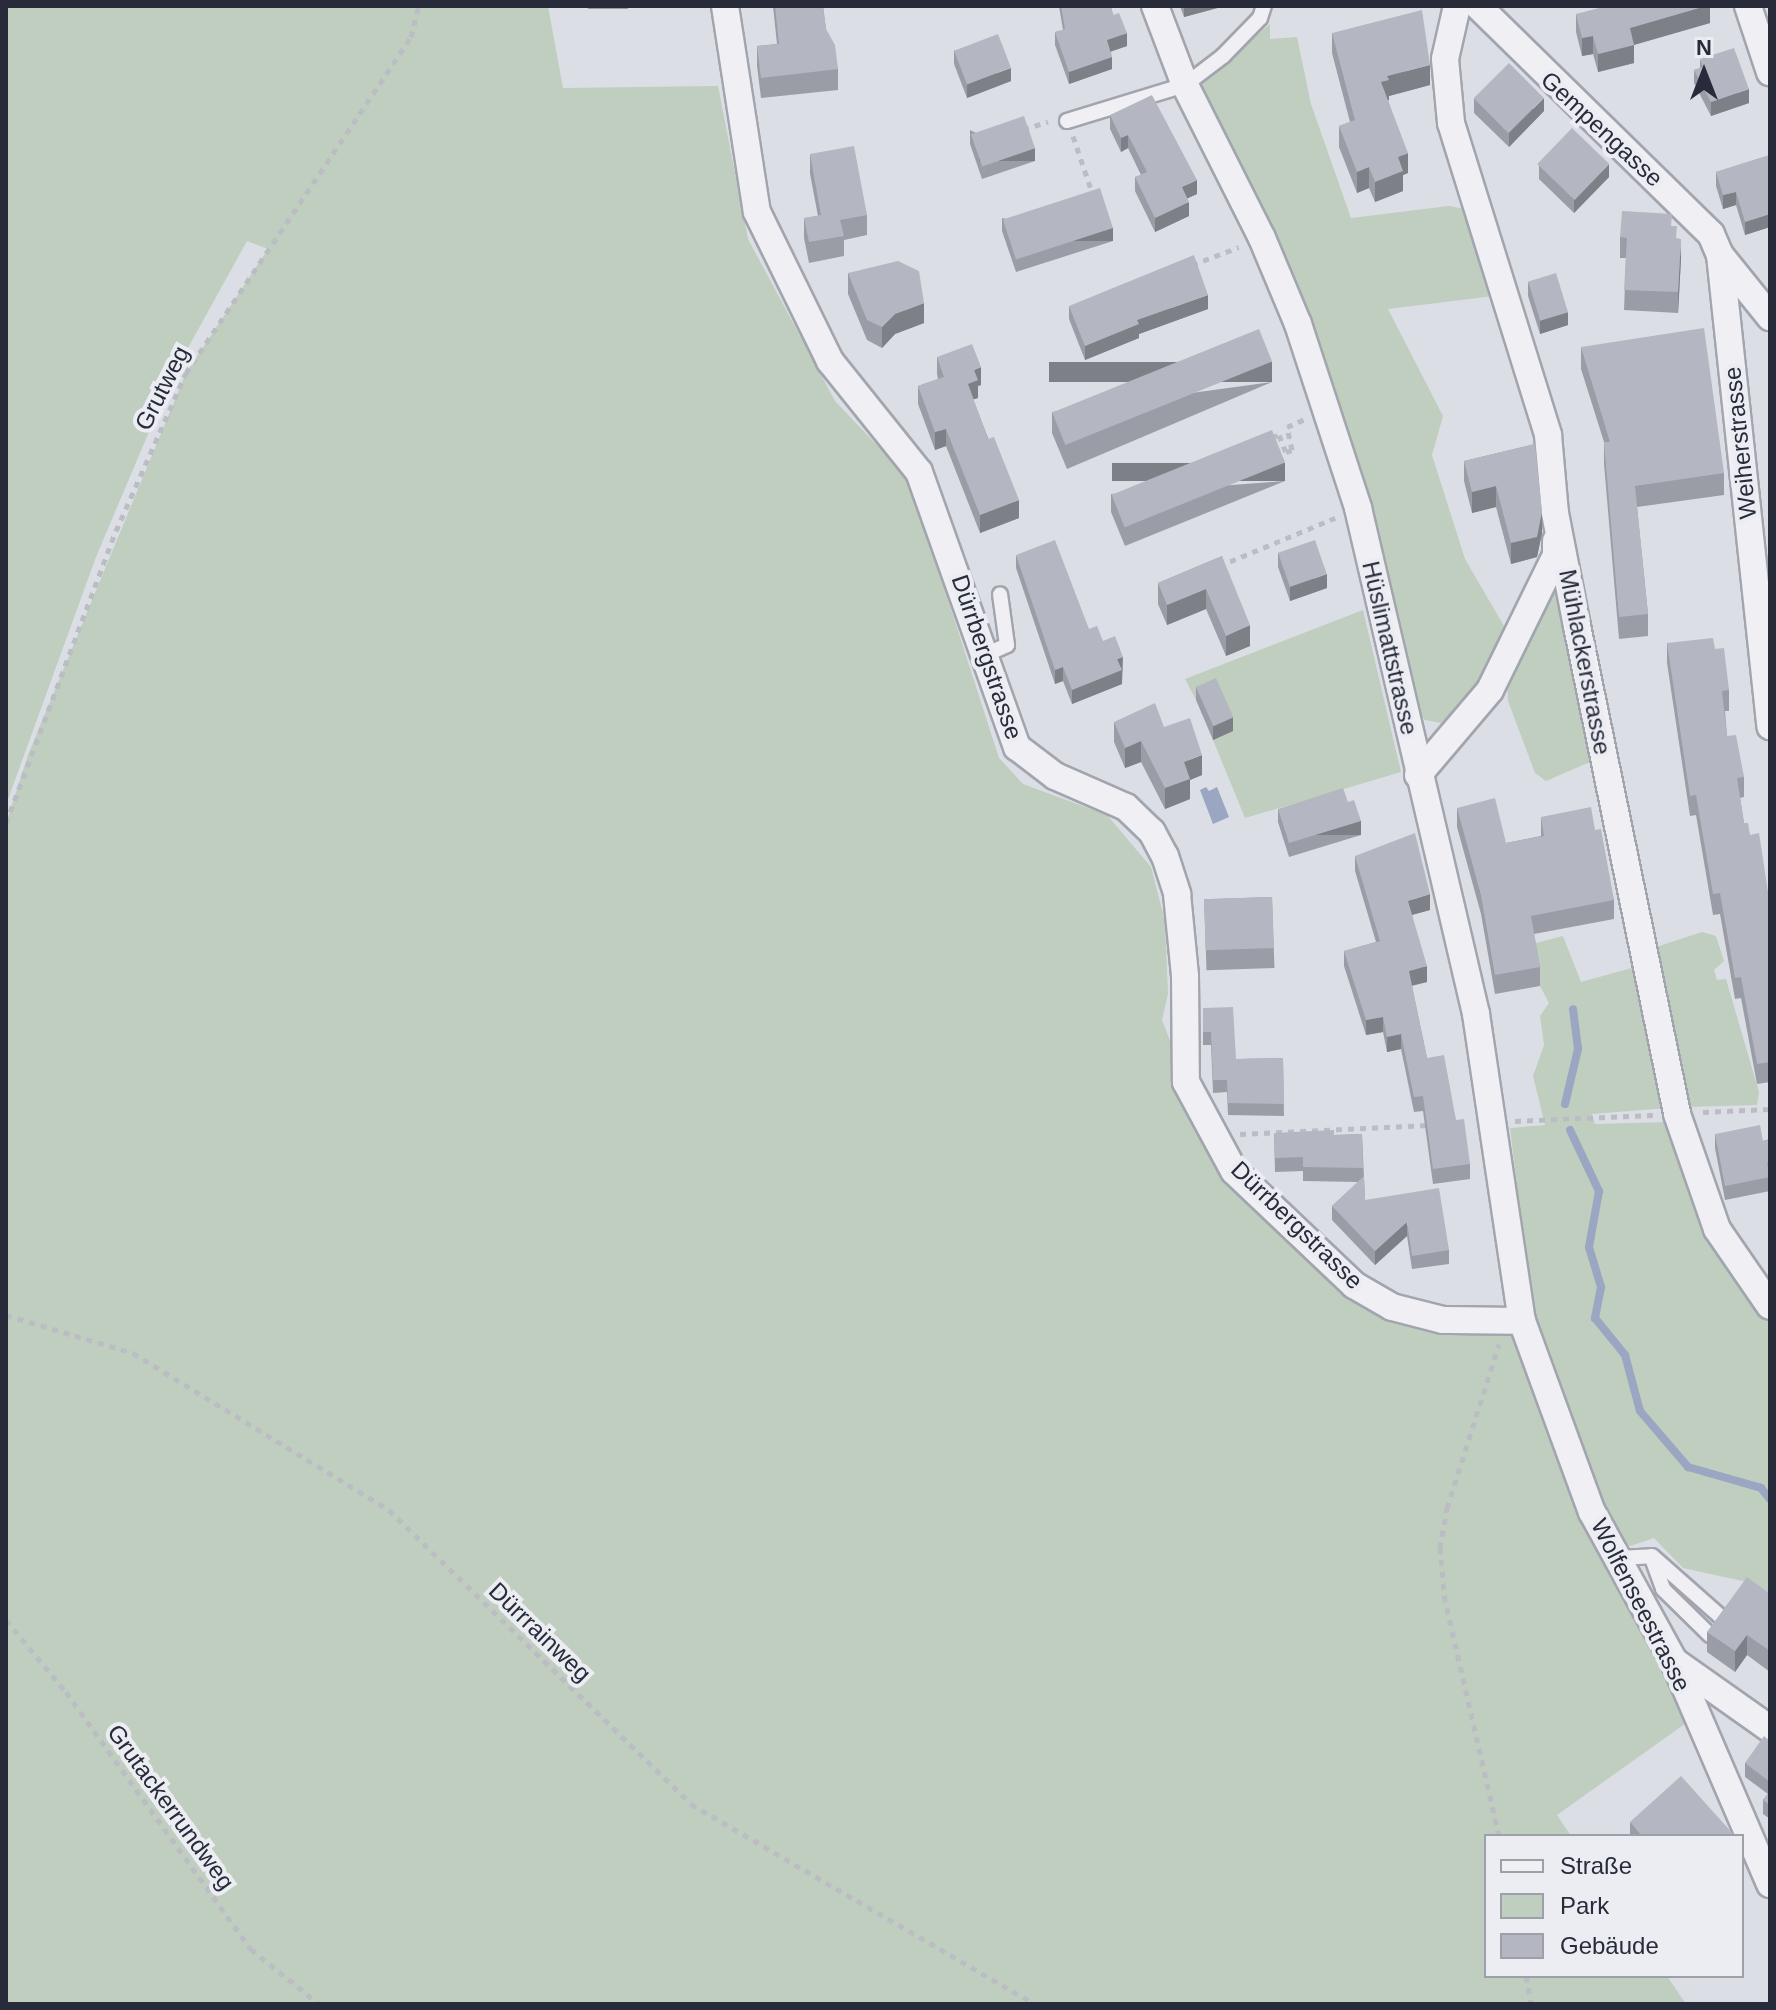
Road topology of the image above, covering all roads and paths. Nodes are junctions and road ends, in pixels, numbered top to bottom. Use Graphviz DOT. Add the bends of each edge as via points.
graph roads {
  1 [pos="419,6"];
  2 [pos="725,6"];
  3 [pos="1155,6"];
  4 [pos="1264,6"];
  5 [pos="1457,6"];
  6 [pos="1478,6"];
  7 [pos="1748,6"];
  8 [pos="1770,72"];
  9 [pos="1185,85"];
  10 [pos="1067,121"];
  11 [pos="1009,133"];
  12 [pos="1079,201"];
  13 [pos="1262,238"];
  14 [pos="1720,255"];
  15 [pos="1176,271"];
  16 [pos="1770,317"];
  17 [pos="1287,427"];
  18 [pos="1266,440"];
  19 [pos="1555,513"];
  20 [pos="1331,519"];
  21 [pos="1213,568"];
  22 [pos="1000,594"];
  23 [pos="987,654"];
  24 [pos="1770,726"];
  25 [pos="1418,775"];
  26 [pos="6,823"];
  27 [pos="1770,1109"];
  28 [pos="1677,1114"];
  29 [pos="1492,1122"];
  30 [pos="1446,1124"];
  31 [pos="1215,1135"];
  32 [pos="1770,1306"];
  33 [pos="6,1315"];
  34 [pos="1514,1321"];
  35 [pos="1652,1556"];
  36 [pos="1618,1558"];
  37 [pos="1722,1618"];
  38 [pos="6,1620"];
  39 [pos="1710,1635"];
  40 [pos="1674,1661"];
  41 [pos="1770,1729"];
  42 [pos="1499,1834"];
  43 [pos="1770,1884"];
  44 [pos="1526,1978"];
  45 [pos="319,2004"];
  46 [pos="1035,2004"];
  47 [pos="1531,2004"];
  1 -- 26 [label="path, Grutweg" via="411,37 186,373 116,531"];
  2 -- 23 [label="street, Dürrbergstrasse" via="757,212 830,361 919,472"];
  3 -- 9 [label="street, Hüslimattstrasse"];
  4 -- 9 [label="lane" via="1260,18 1223,56"];
  5 -- 19 [label="street, Mühlackerstrasse" via="1445,59 1451,123 1534,381 1548,435"];
  6 -- 14 [label="street, Gempengasse" via="1711,234"];
  7 -- 8 [label="street"];
  9 -- 10 [label="lane"];
  9 -- 13 [label="street, Hüslimattstrasse"];
  10 -- 11 [label="path" via="1065,117"];
  10 -- 12 [label="path" via="1094,196"];
  13 -- 15 [label="path"];
  13 -- 25 [label="street, Hüslimattstrasse" via="1298,324 1358,508"];
  14 -- 16 [label="street, Gempengasse"];
  14 -- 24 [label="street, Weiherstrasse"];
  17 -- 18 [label="path" via="1292,450 1286,452 1279,435"];
  19 -- 25 [label="street" via="1556,555 1490,690"];
  19 -- 28 [label="street, Mühlackerstrasse"];
  20 -- 21 [label="path"];
  22 -- 23 [label="lane" via="1007,645"];
  23 -- 31 [label="street, Dürrbergstrasse" via="1017,747 1055,776 1126,807 1152,832 1165,856 1177,894 1185,976 1186,1082"];
  25 -- 29 [label="street, Hüslimattstrasse" via="1476,1014"];
  27 -- 28 [label="path"];
  28 -- 29 [label="path"];
  28 -- 32 [label="street, Mühlackerstrasse" via="1717,1229"];
  29 -- 34 [label="street, Hüslimattstrasse"];
  30 -- 31 [label="path"];
  31 -- 34 [label="street, Dürrbergstrasse" via="1234,1171 1354,1285 1392,1307 1443,1320"];
  33 -- 46 [label="path, Dürrrainweg" via="133,1353 389,1510 691,1804"];
  34 -- 36 [label="street, Wolfenseestrasse" via="1592,1512"];
  34 -- 42 [label="path" via="1447,1508 1440,1548 1445,1601"];
  35 -- 36 [label="lane"];
  35 -- 37 [label="lane"];
  35 -- 39 [label="lane" via="1663,1589"];
  36 -- 40 [label="street, Wolfenseestrasse"];
  38 -- 45 [label="path, Grutackerrundweg" via="66,1692 251,1949"];
  40 -- 41 [label="street"];
  40 -- 43 [label="street, Wolfenseestrasse"];
  44 -- 47 [label="path"];
}
